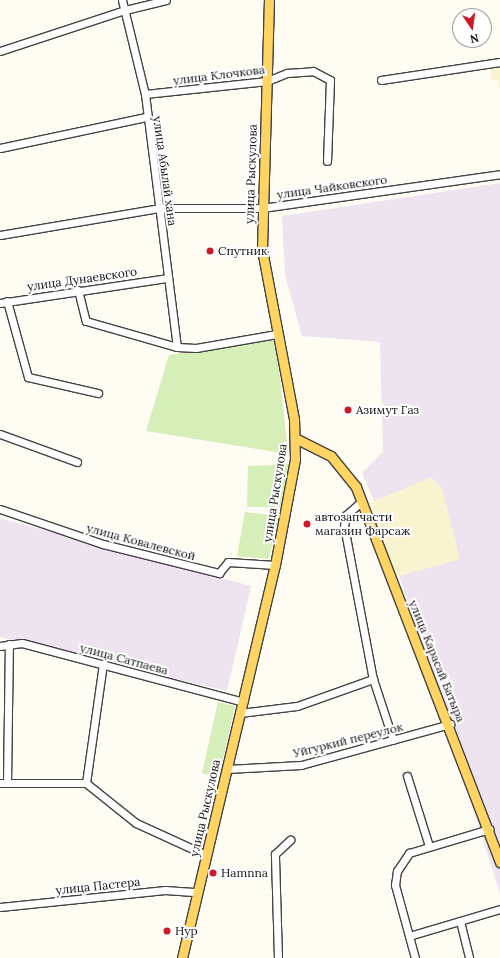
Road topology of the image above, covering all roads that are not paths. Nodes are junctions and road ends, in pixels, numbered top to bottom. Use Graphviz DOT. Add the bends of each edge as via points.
graph roads {
  1 [pos="122,0"];
  2 [pos="166,0"];
  3 [pos="269,0"];
  4 [pos="125,10"];
  5 [pos="0,51"];
  6 [pos="500,62"];
  7 [pos="381,80"];
  8 [pos="266,81"];
  9 [pos="145,94"];
  10 [pos="146,117"];
  11 [pos="0,148"];
  12 [pos="327,162"];
  13 [pos="500,174"];
  14 [pos="159,208"];
  15 [pos="262,208"];
  16 [pos="0,235"];
  17 [pos="168,278"];
  18 [pos="78,290"];
  19 [pos="4,302"];
  20 [pos="277,334"];
  21 [pos="178,347"];
  22 [pos="98,393"];
  23 [pos="0,434"];
  24 [pos="296,438"];
  25 [pos="77,462"];
  26 [pos="361,502"];
  27 [pos="0,509"];
  28 [pos="275,565"];
  29 [pos="8,644"];
  30 [pos="0,646"];
  31 [pos="103,664"];
  32 [pos="373,679"];
  33 [pos="242,702"];
  34 [pos="240,713"];
  35 [pos="450,724"];
  36 [pos="393,740"];
  37 [pos="226,769"];
  38 [pos="407,776"];
  39 [pos="3,783"];
  40 [pos="86,783"];
  41 [pos="489,829"];
  42 [pos="290,840"];
  43 [pos="429,846"];
  44 [pos="206,855"];
  45 [pos="500,862"];
  46 [pos="197,892"];
  47 [pos="0,907"];
  48 [pos="500,909"];
  49 [pos="460,921"];
  50 [pos="409,936"];
  51 [pos="182,958"];
  52 [pos="278,958"];
  53 [pos="415,958"];
  54 [pos="469,958"];
  1 -- 4 [label="street, улица Абылай хана"];
  2 -- 4 [label="street"];
  3 -- 8 [label="main road, улица Рыскулова"];
  4 -- 5 [label="street"];
  4 -- 9 [label="street, улица Абылай хана"];
  6 -- 7 [label="street"];
  8 -- 9 [label="street, улица Клочкова"];
  8 -- 12 [label="street, улица Клочкова" via="287,73 313,71 330,80"];
  8 -- 15 [label="main road, улица Рыскулова"];
  9 -- 10 [label="street, улица Абылай хана"];
  10 -- 11 [label="street"];
  10 -- 14 [label="street, улица Абылай хана"];
  13 -- 15 [label="street, улица Чайковского"];
  14 -- 15 [label="street, улица Чайковского"];
  14 -- 16 [label="street, улица Чайковского"];
  14 -- 17 [label="street, улица Абылай хана"];
  15 -- 20 [label="main road, улица Рыскулова" via="262,249"];
  17 -- 18 [label="street, улица Дунаевского"];
  17 -- 21 [label="street, улица Абылай хана"];
  18 -- 19 [label="street, улица Дунаевского"];
  18 -- 21 [label="street" via="86,321"];
  19 -- 22 [label="street" via="28,377"];
  20 -- 21 [label="street" via="196,348"];
  20 -- 24 [label="main road, улица Рыскулова"];
  23 -- 25 [label="street"];
  24 -- 26 [label="main road, улица Карасай Батыра" via="309,442 341,464"];
  24 -- 28 [label="main road, улица Рыскулова"];
  26 -- 32 [label="street" via="346,515 344,526"];
  26 -- 35 [label="main road, улица Карасай Батыра"];
  27 -- 28 [label="street, улица Ковалевской" via="102,544 219,573 228,562"];
  28 -- 33 [label="main road, улица Рыскулова"];
  29 -- 30 [label="street, улица Сатпаева"];
  29 -- 31 [label="street, улица Сатпаева" via="22,643"];
  29 -- 39 [label="street"];
  31 -- 33 [label="street, улица Сатпаева"];
  31 -- 40 [label="street"];
  32 -- 34 [label="street" via="297,706"];
  32 -- 36 [label="street"];
  33 -- 34 [label="main road, улица Рыскулова"];
  34 -- 37 [label="main road, улица Рыскулова"];
  35 -- 36 [label="street, Уйгуркий переулок"];
  35 -- 41 [label="main road, улица Карасай Батыра"];
  36 -- 37 [label="street, Уйгуркий переулок" via="301,765"];
  37 -- 44 [label="main road, улица Рыскулова"];
  38 -- 43 [label="street"];
  39 -- 40 [label="street"];
  40 -- 44 [label="street" via="136,822"];
  41 -- 43 [label="street"];
  41 -- 45 [label="main road, улица Карасай Батыра"];
  42 -- 52 [label="street" via="275,854"];
  43 -- 50 [label="street" via="409,853 397,871 395,885"];
  44 -- 46 [label="main road, улица Рыскулова"];
  46 -- 47 [label="street, улица Пастера" via="165,890"];
  46 -- 51 [label="main road, улица Рыскулова"];
  48 -- 49 [label="street"];
  49 -- 50 [label="street"];
  49 -- 54 [label="street"];
  50 -- 53 [label="street"];
}
